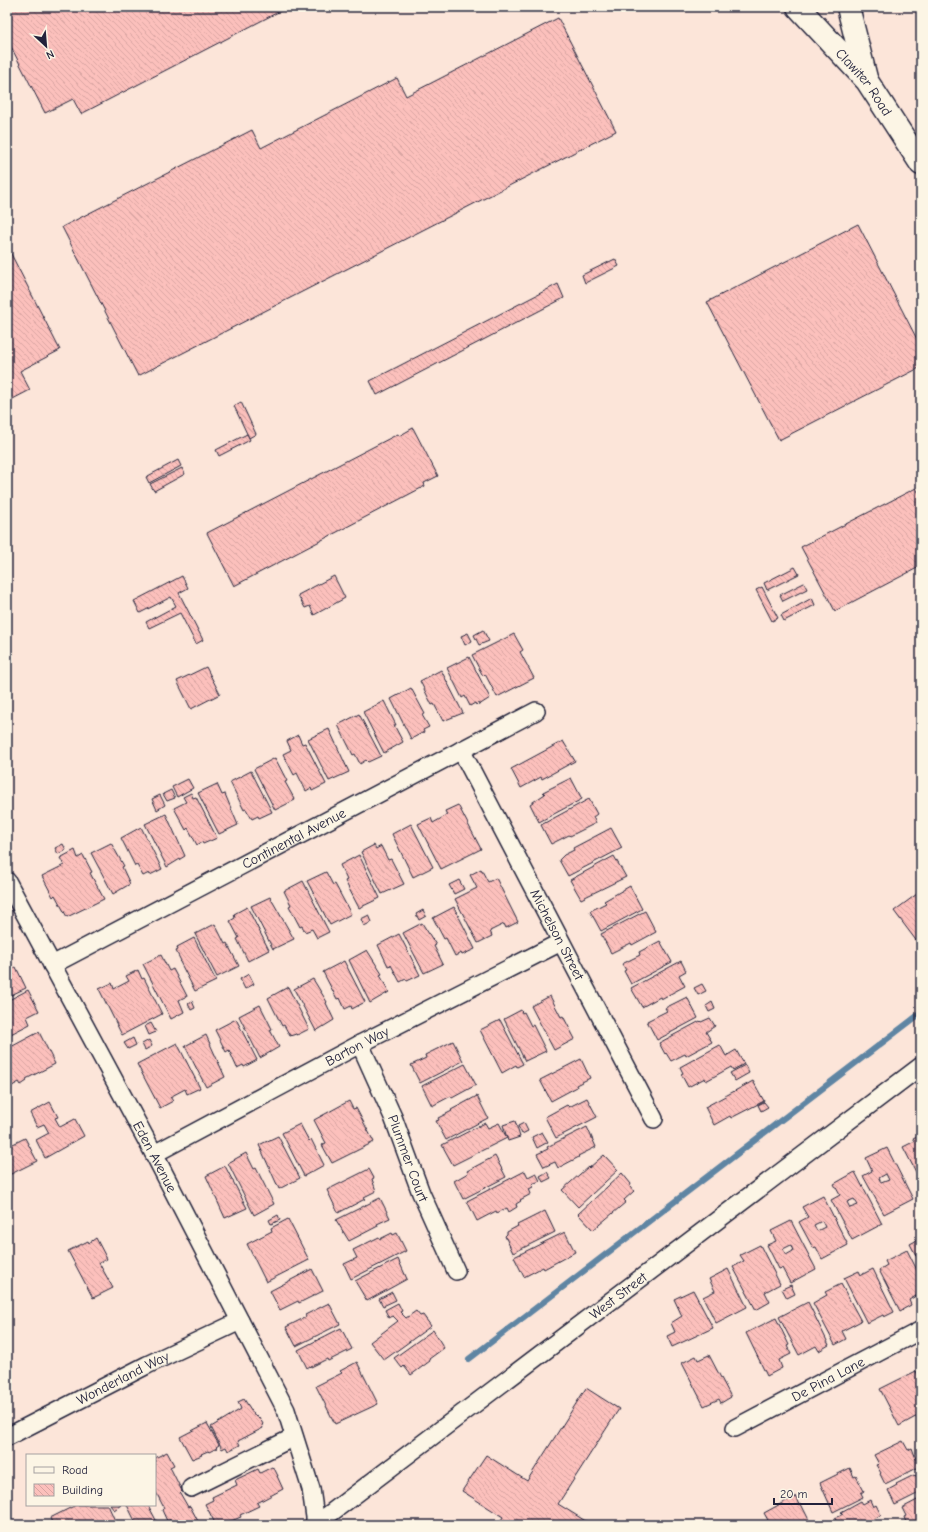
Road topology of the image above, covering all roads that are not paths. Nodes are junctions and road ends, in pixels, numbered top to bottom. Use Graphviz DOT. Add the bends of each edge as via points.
graph roads {
  1 [pos="798,7"];
  2 [pos="848,7"];
  3 [pos="867,82"];
  4 [pos="921,164"];
  5 [pos="536,711"];
  6 [pos="461,750"];
  7 [pos="7,881"];
  8 [pos="561,942"];
  9 [pos="52,965"];
  10 [pos="360,1044"];
  11 [pos="921,1066"];
  12 [pos="654,1119"];
  13 [pos="154,1154"];
  14 [pos="456,1272"];
  15 [pos="240,1321"];
  16 [pos="921,1330"];
  17 [pos="735,1428"];
  18 [pos="7,1437"];
  19 [pos="294,1437"];
  20 [pos="191,1488"];
  21 [pos="316,1525"];
  1 -- 3 [label="main road, Clawiter Road"];
  2 -- 3 [label="main road"];
  3 -- 4 [label="main road, Clawiter Road"];
  5 -- 6 [label="street, Continental Avenue"];
  6 -- 8 [label="street, Michelson Street"];
  6 -- 9 [label="street, Continental Avenue"];
  7 -- 9 [label="street, Eden Avenue"];
  8 -- 10 [label="street, Barton Way"];
  8 -- 12 [label="street, Michelson Street"];
  9 -- 13 [label="street, Eden Avenue"];
  10 -- 13 [label="street, Barton Way"];
  10 -- 14 [label="street, Plummer Court" via="393,1117 421,1193"];
  11 -- 21 [label="street, West Street"];
  13 -- 15 [label="street, Eden Avenue"];
  15 -- 18 [label="street, Wonderland Way" via="147,1365"];
  15 -- 19 [label="street, Eden Avenue" via="286,1410"];
  16 -- 17 [label="street, De Pina Lane"];
  19 -- 20 [label="street"];
  19 -- 21 [label="street, Eden Avenue" via="311,1489"];
}
